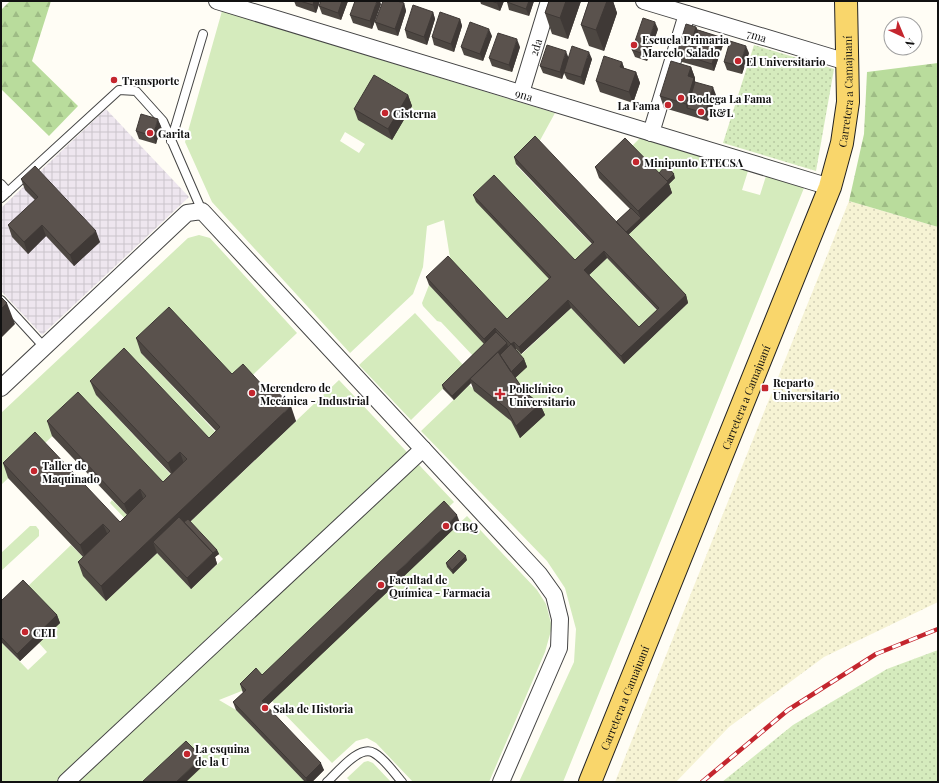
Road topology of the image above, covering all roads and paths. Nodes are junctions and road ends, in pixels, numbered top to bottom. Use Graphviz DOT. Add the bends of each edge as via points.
graph roads {
  1 [pos="217,1"];
  2 [pos="549,1"];
  3 [pos="644,1"];
  4 [pos="846,1"];
  5 [pos="687,14"];
  6 [pos="203,34"];
  7 [pos="847,62"];
  8 [pos="522,93"];
  9 [pos="651,133"];
  10 [pos="172,141"];
  11 [pos="1,184"];
  12 [pos="830,187"];
  13 [pos="8,192"];
  14 [pos="1,198"];
  15 [pos="202,211"];
  16 [pos="1,300"];
  17 [pos="44,348"];
  18 [pos="1,388"];
  19 [pos="423,449"];
  20 [pos="66,782"];
  21 [pos="327,782"];
  22 [pos="402,782"];
  23 [pos="501,782"];
  24 [pos="590,782"];
  1 -- 8 [label="street, 9na"];
  2 -- 8 [label="street, 2da"];
  3 -- 5 [label="street, 7ma"];
  4 -- 7 [label="main road, Carretera a Camajuaní"];
  5 -- 7 [label="street, 7ma"];
  5 -- 9 [label="street"];
  6 -- 10 [label="lane"];
  7 -- 12 [label="main road, Carretera a Camajuaní" via="848,102 842,143"];
  8 -- 9 [label="street, 9na"];
  9 -- 12 [label="street, 9na"];
  10 -- 13 [label="lane" via="163,121 136,91 119,90"];
  10 -- 15 [label="lane"];
  11 -- 13 [label="lane"];
  12 -- 24 [label="main road, Carretera a Camajuaní"];
  13 -- 14 [label="lane"];
  15 -- 17 [label="street" via="187,213"];
  15 -- 19 [label="street"];
  16 -- 17 [label="lane"];
  17 -- 18 [label="street"];
  19 -- 20 [label="street"];
  19 -- 23 [label="street" via="539,574 554,595 560,619 559,648"];
  21 -- 22 [label="lane" via="359,752 368,750 375,753"];
}
